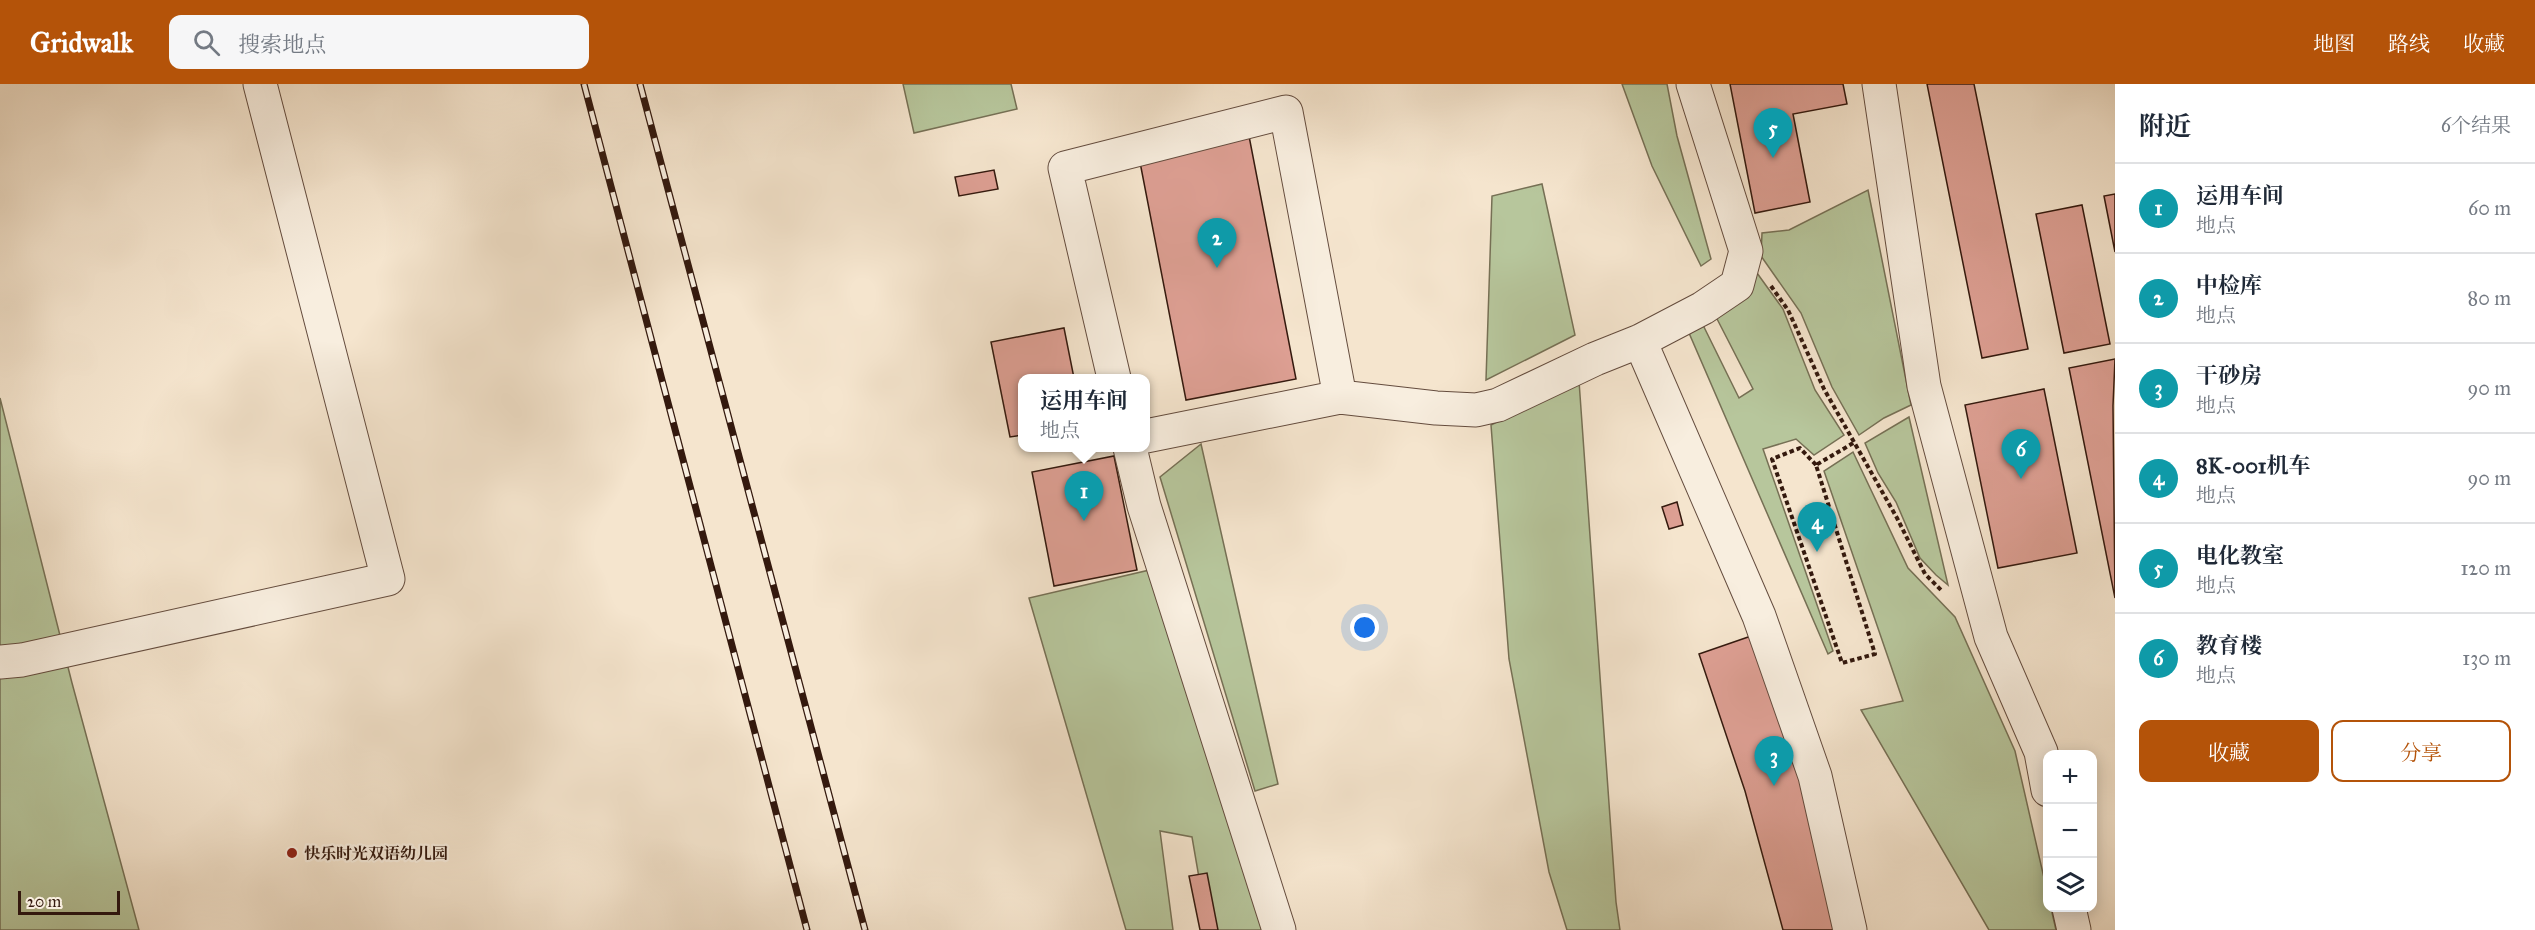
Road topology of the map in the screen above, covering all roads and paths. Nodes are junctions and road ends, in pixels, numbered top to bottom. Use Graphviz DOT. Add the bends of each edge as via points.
graph roads {
  1 [pos="260,84"];
  2 [pos="1693,84"];
  3 [pos="1879,84"];
  4 [pos="1746,251"];
  5 [pos="1640,341"];
  6 [pos="1113,374"];
  7 [pos="1340,398"];
  8 [pos="1150,435"];
  9 [pos="1855,442"];
  10 [pos="1131,452"];
  11 [pos="1816,465"];
  12 [pos="1949,598"];
  13 [pos="0,662"];
  14 [pos="2043,763"];
  15 [pos="2070,912"];
  16 [pos="1279,930"];
  17 [pos="1850,930"];
  18 [pos="2074,930"];
  1 -- 13 [label="lane" via="388,579"];
  2 -- 4 [label="lane"];
  3 -- 14 [label="lane" via="1924,386 1991,638"];
  4 -- 5 [label="lane" via="1737,285"];
  4 -- 9 [label="path" via="1788,310 1824,389"];
  5 -- 7 [label="lane" via="1498,405 1476,410 1419,408"];
  5 -- 17 [label="lane" via="1759,616 1815,776"];
  6 -- 7 [label="lane" via="1065,168 1286,112"];
  7 -- 8 [label="lane"];
  9 -- 11 [label="path"];
  9 -- 12 [label="path" via="1925,574"];
  10 -- 16 [label="lane" via="1144,506"];
  11 -- 11 [label="path" via="1875,654 1842,663 1772,459 1800,448"];
  15 -- 18 [label="lane"];
}
